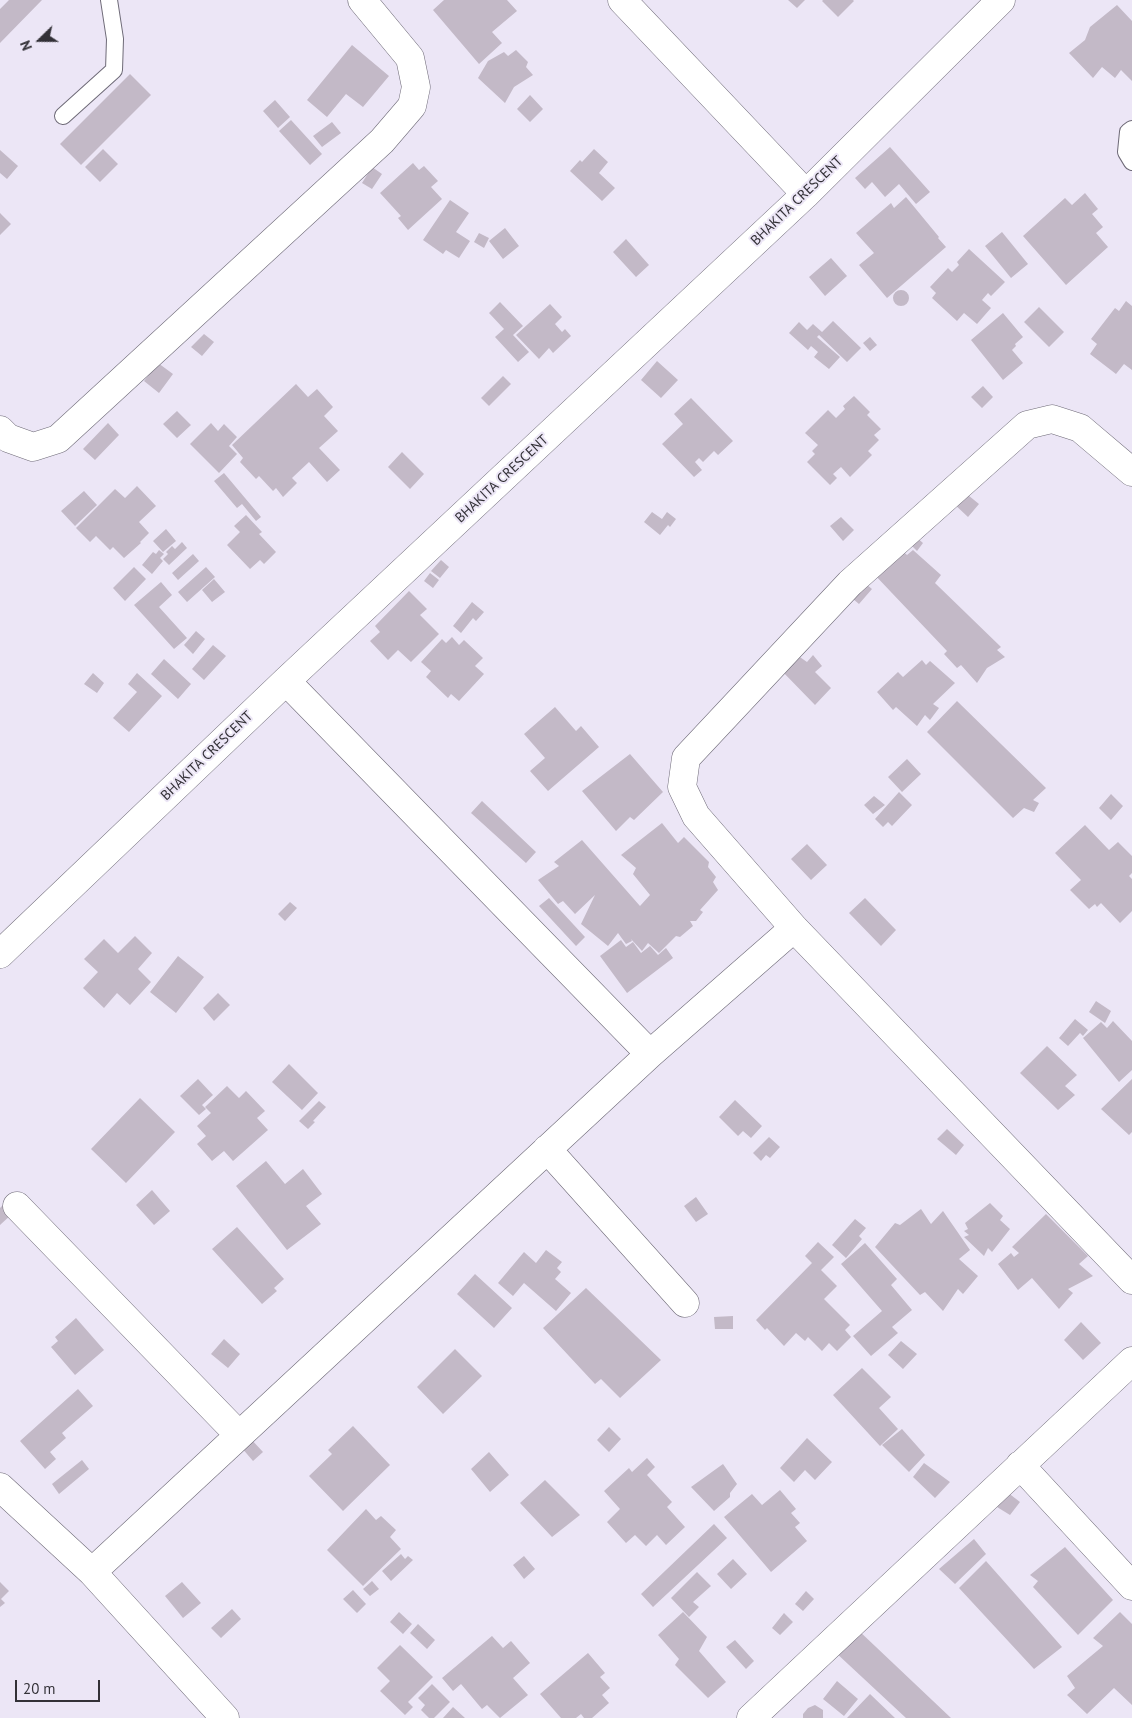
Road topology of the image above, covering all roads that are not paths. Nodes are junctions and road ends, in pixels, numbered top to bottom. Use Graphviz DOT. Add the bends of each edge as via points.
graph roads {
  1 [pos="109,0"];
  2 [pos="362,0"];
  3 [pos="622,0"];
  4 [pos="1001,0"];
  5 [pos="63,116"];
  6 [pos="1132,129"];
  7 [pos="1132,162"];
  8 [pos="806,194"];
  9 [pos="3,440"];
  10 [pos="1132,472"];
  11 [pos="286,681"];
  12 [pos="794,928"];
  13 [pos="0,954"];
  14 [pos="650,1054"];
  15 [pos="547,1149"];
  16 [pos="16,1206"];
  17 [pos="1132,1280"];
  18 [pos="685,1303"];
  19 [pos="1132,1361"];
  20 [pos="239,1435"];
  21 [pos="1020,1465"];
  22 [pos="0,1487"];
  23 [pos="92,1572"];
  24 [pos="1132,1586"];
  25 [pos="225,1718"];
  26 [pos="751,1718"];
  1 -- 5 [label="lane" via="115,39 114,70"];
  2 -- 9 [label="street" via="410,58 416,87 412,106 382,141 58,439 33,447"];
  3 -- 8 [label="street"];
  4 -- 8 [label="street, BHAKITA CRESCENT"];
  6 -- 7 [label="lane" via="1128,132 1126,152"];
  8 -- 11 [label="street, BHAKITA CRESCENT"];
  10 -- 12 [label="street" via="1080,428 1052,418 1027,425 850,583 686,758 682,787 696,816"];
  11 -- 13 [label="street, BHAKITA CRESCENT"];
  11 -- 14 [label="street"];
  12 -- 14 [label="street"];
  12 -- 17 [label="street"];
  14 -- 15 [label="street"];
  15 -- 18 [label="street"];
  15 -- 20 [label="street"];
  16 -- 20 [label="street"];
  19 -- 21 [label="street"];
  20 -- 23 [label="street"];
  21 -- 24 [label="street"];
  21 -- 26 [label="street"];
  22 -- 23 [label="street"];
  23 -- 25 [label="street"];
}
